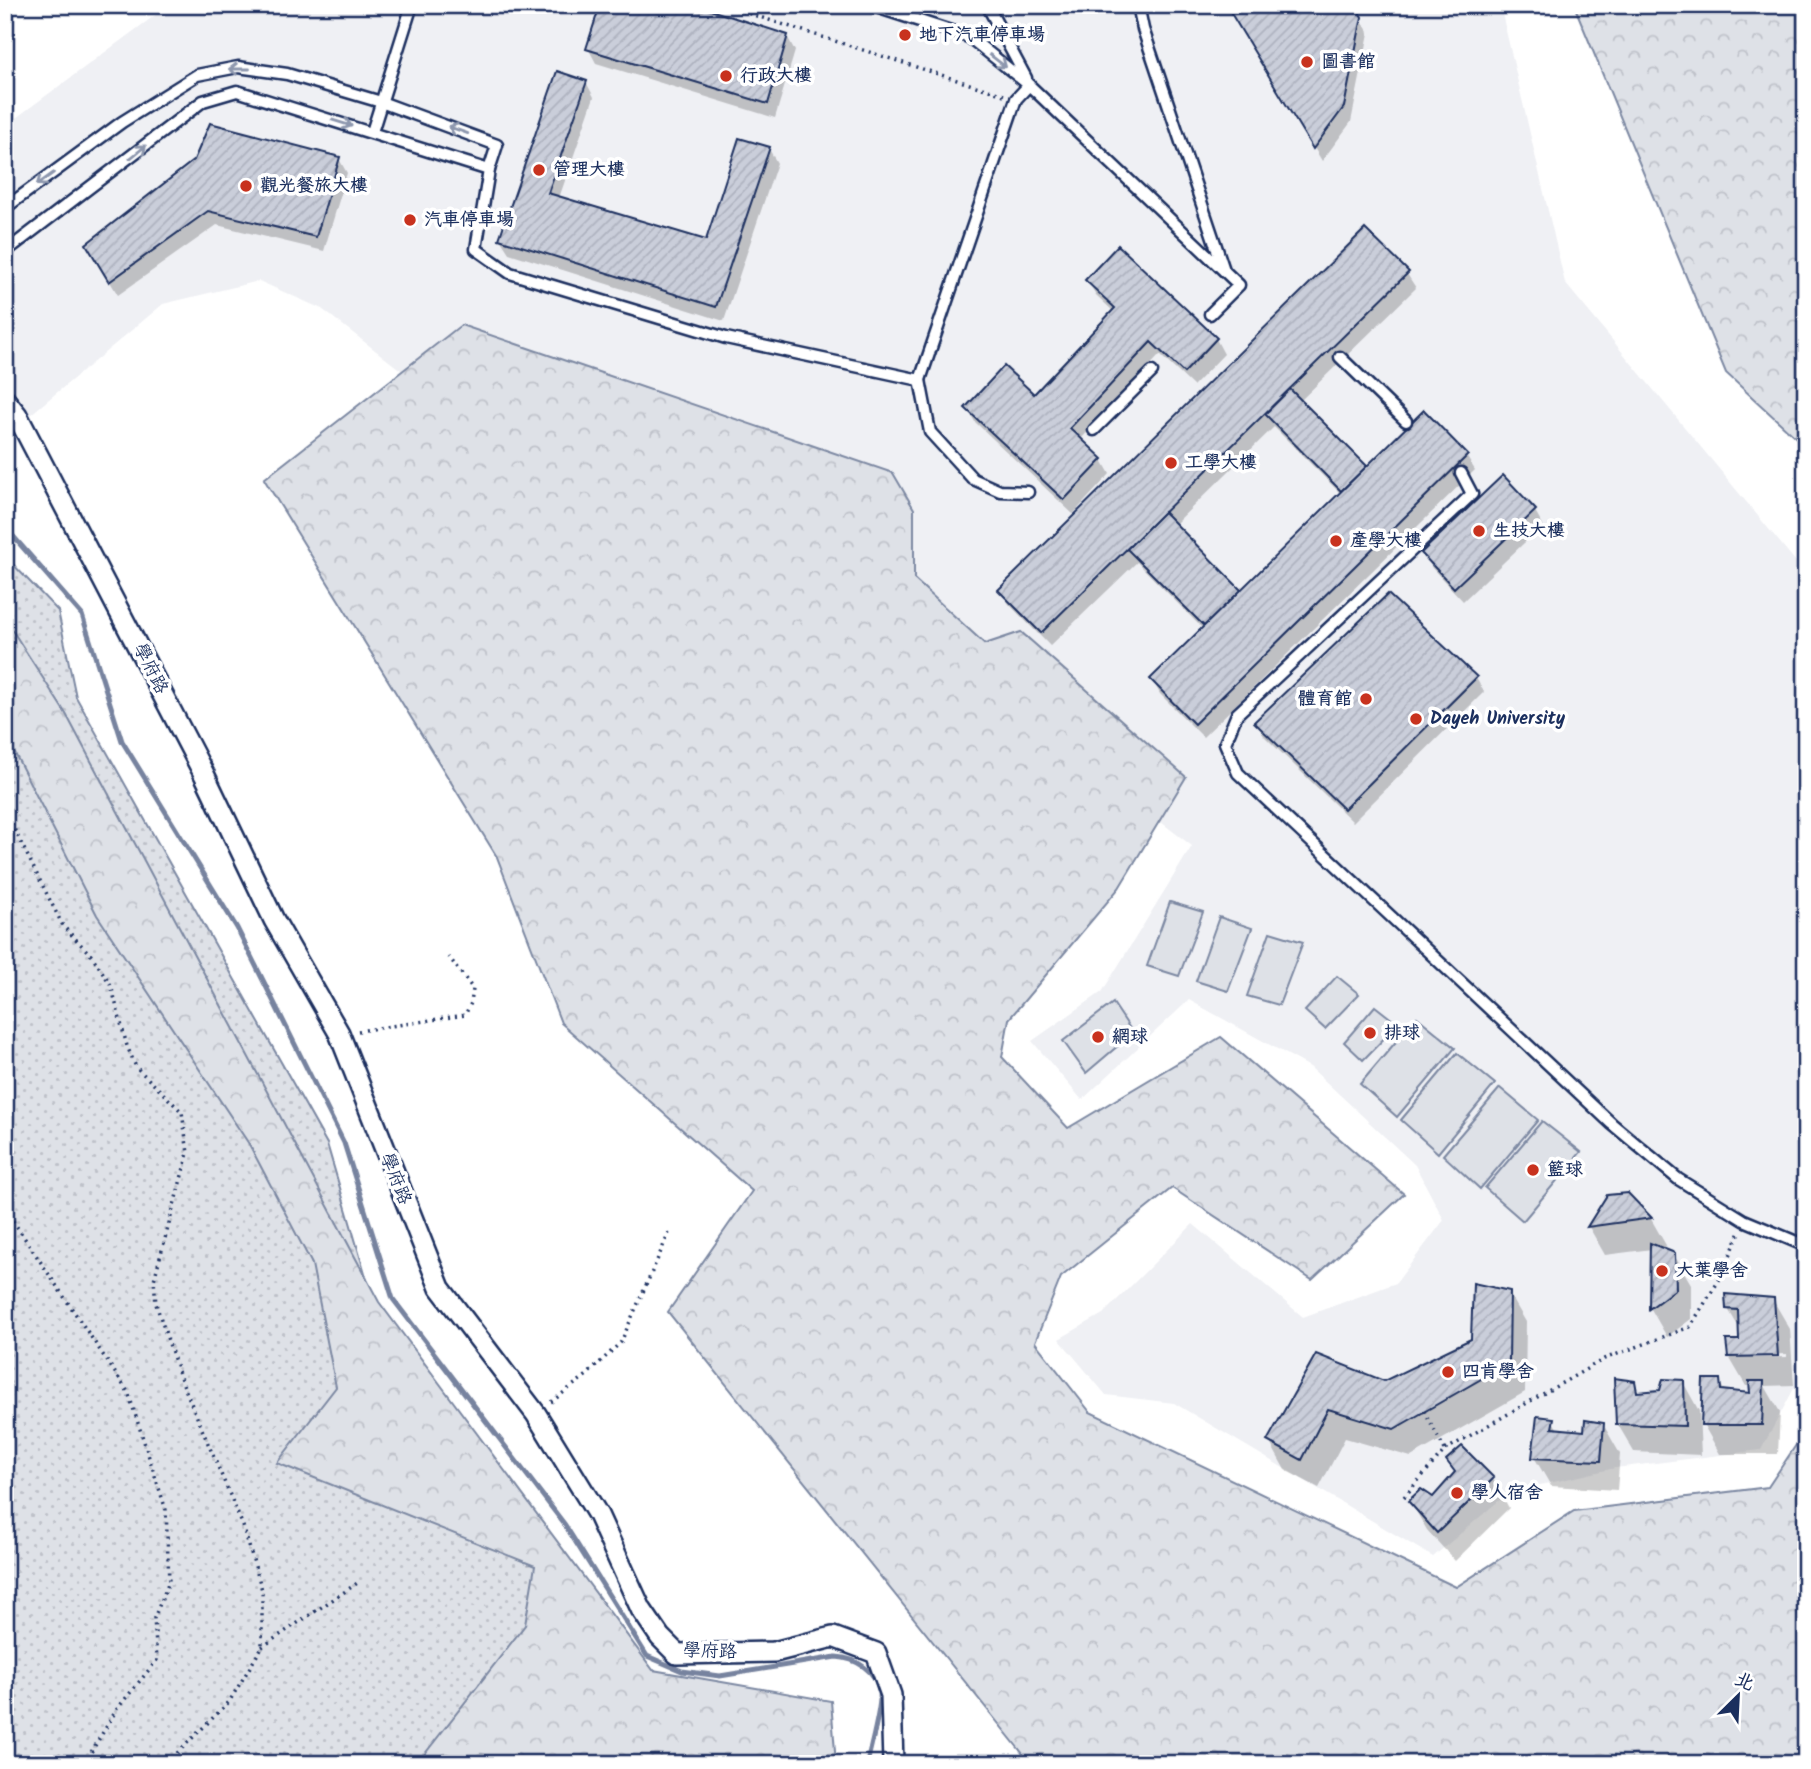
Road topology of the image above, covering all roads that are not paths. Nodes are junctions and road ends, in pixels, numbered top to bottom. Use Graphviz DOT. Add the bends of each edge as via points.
graph roads {
  1 [pos="412,5"];
  2 [pos="870,5"];
  3 [pos="987,5"];
  4 [pos="1138,5"];
  5 [pos="1029,85"];
  6 [pos="381,102"];
  7 [pos="372,131"];
  8 [pos="489,170"];
  9 [pos="5,208"];
  10 [pos="5,252"];
  11 [pos="1225,274"];
  12 [pos="1210,314"];
  13 [pos="1340,357"];
  14 [pos="1152,372"];
  15 [pos="920,380"];
  16 [pos="5,400"];
  17 [pos="1406,421"];
  18 [pos="1094,430"];
  19 [pos="1461,473"];
  20 [pos="1028,492"];
  21 [pos="1803,1242"];
  22 [pos="892,1764"];
  1 -- 6 [label="lane"];
  2 -- 5 [label="lane, one-way" via="969,37"];
  3 -- 5 [label="lane"];
  4 -- 11 [label="lane"];
  5 -- 11 [label="lane"];
  5 -- 15 [label="lane" via="1016,99"];
  6 -- 7 [label="lane"];
  8 -- 6 [label="lane, one-way" via="497,145"];
  6 -- 9 [label="lane, one-way" via="287,74 239,67 197,75 122,122"];
  7 -- 8 [label="lane"];
  10 -- 7 [label="lane, one-way" via="203,101 237,91"];
  8 -- 15 [label="lane" via="476,248 510,273 726,338"];
  11 -- 12 [label="lane" via="1239,285"];
  13 -- 17 [label="lane"];
  14 -- 18 [label="lane"];
  15 -- 20 [label="lane" via="930,432 973,480 1000,491"];
  16 -- 22 [label="street, 學府路" via="78,527 274,919 339,1033 440,1288 536,1414 598,1515 641,1609 677,1654 774,1652 833,1637 876,1653 891,1695"];
  19 -- 21 [label="lane" via="1472,494 1237,713 1225,743 1238,773 1612,1124 1678,1180 1744,1220"];
}
